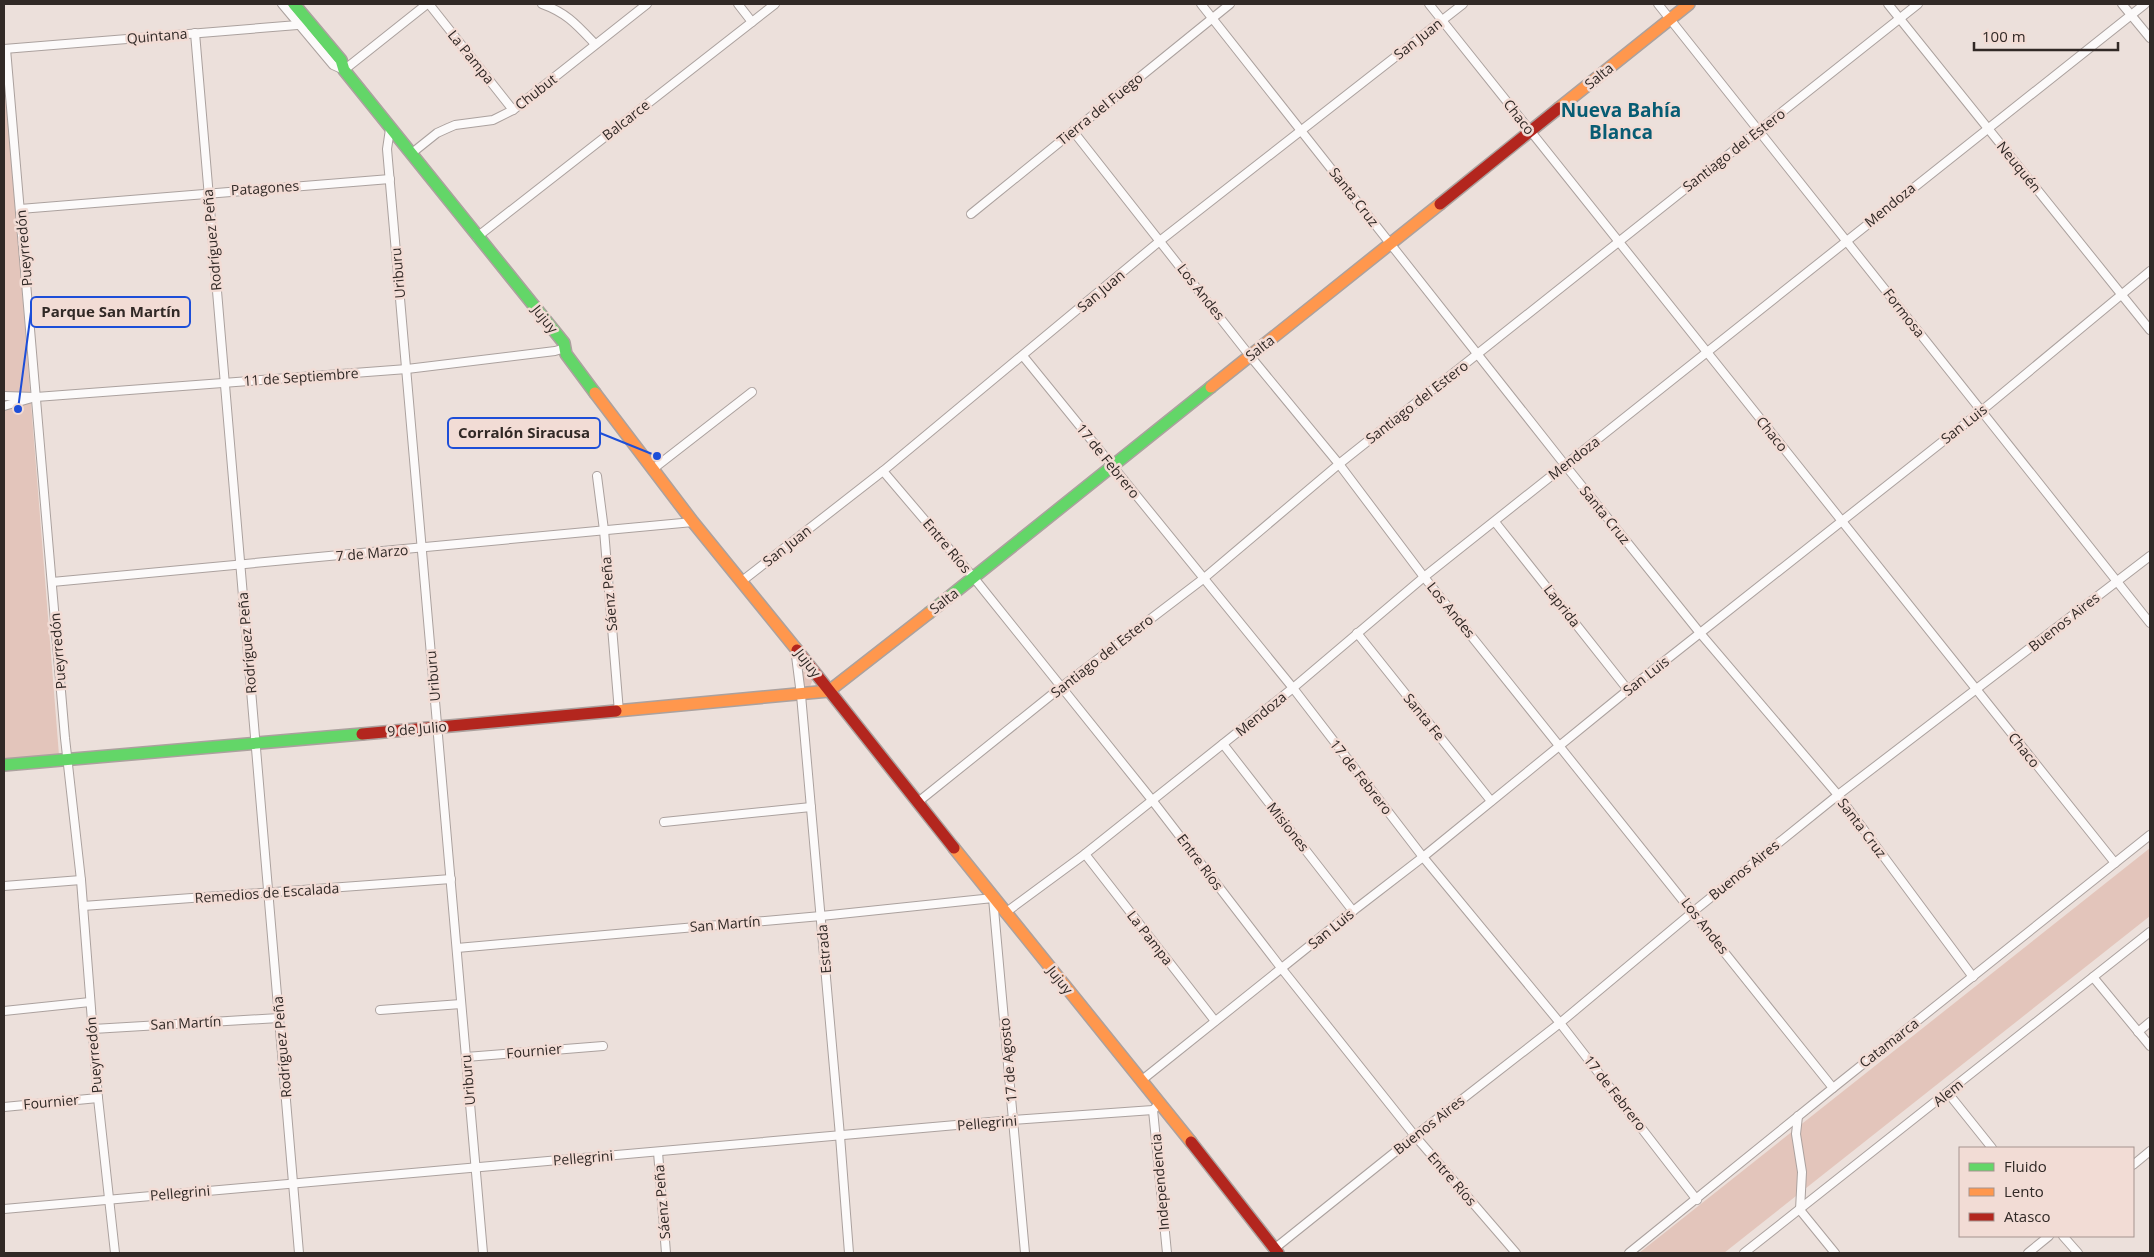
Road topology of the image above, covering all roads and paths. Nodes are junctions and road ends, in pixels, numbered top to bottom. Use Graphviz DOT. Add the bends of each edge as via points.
graph roads {
  1 [pos="282,4"];
  2 [pos="294,4"];
  3 [pos="428,4"];
  4 [pos="542,4"];
  5 [pos="647,4"];
  6 [pos="738,4"];
  7 [pos="775,4"];
  8 [pos="1201,4"];
  9 [pos="1230,4"];
  10 [pos="1429,4"];
  11 [pos="1463,4"];
  12 [pos="1658,4"];
  13 [pos="1689,4"];
  14 [pos="1888,4"];
  15 [pos="1918,4"];
  16 [pos="2122,4"];
  17 [pos="2144,4"];
  18 [pos="2131,14"];
  19 [pos="1212,18"];
  20 [pos="1900,18"];
  21 [pos="1670,19"];
  22 [pos="1442,20"];
  23 [pos="752,22"];
  24 [pos="305,24"];
  25 [pos="196,33"];
  26 [pos="2150,38"];
  27 [pos="595,44"];
  28 [pos="5,49"];
  29 [pos="344,70"];
  30 [pos="513,110"];
  31 [pos="1987,127"];
  32 [pos="390,130"];
  33 [pos="1302,130"];
  34 [pos="1760,130"];
  35 [pos="1073,131"];
  36 [pos="1531,131"];
  37 [pos="412,153"];
  38 [pos="390,179"];
  39 [pos="208,193"];
  40 [pos="20,209"];
  41 [pos="971,214"];
  42 [pos="477,237"];
  43 [pos="1161,240"];
  44 [pos="1847,240"];
  45 [pos="1618,243"];
  46 [pos="1392,244"];
  47 [pos="2150,270"];
  48 [pos="2122,294"];
  49 [pos="2150,330"];
  50 [pos="565,348"];
  51 [pos="1478,353"];
  52 [pos="1707,353"];
  53 [pos="1023,356"];
  54 [pos="1250,356"];
  55 [pos="407,369"];
  56 [pos="225,383"];
  57 [pos="752,392"];
  58 [pos="4,396"];
  59 [pos="36,397"];
  60 [pos="4,406"];
  61 [pos="1980,412"];
  62 [pos="1339,464"];
  63 [pos="1565,465"];
  64 [pos="1113,467"];
  65 [pos="653,469"];
  66 [pos="883,471"];
  67 [pos="597,476"];
  68 [pos="1842,521"];
  69 [pos="692,522"];
  70 [pos="1495,522"];
  71 [pos="604,530"];
  72 [pos="422,548"];
  73 [pos="2150,556"];
  74 [pos="240,565"];
  75 [pos="1424,577"];
  76 [pos="974,578"];
  77 [pos="1203,578"];
  78 [pos="742,581"];
  79 [pos="52,582"];
  80 [pos="2116,582"];
  81 [pos="2150,623"];
  82 [pos="1700,632"];
  83 [pos="1357,634"];
  84 [pos="794,646"];
  85 [pos="1060,688"];
  86 [pos="1293,688"];
  87 [pos="1628,690"];
  88 [pos="830,691"];
  89 [pos="1976,691"];
  90 [pos="801,695"];
  91 [pos="619,712"];
  92 [pos="438,727"];
  93 [pos="256,743"];
  94 [pos="1223,744"];
  95 [pos="1560,745"];
  96 [pos="67,759"];
  97 [pos="4,765"];
  98 [pos="1838,795"];
  99 [pos="1152,800"];
  100 [pos="1491,801"];
  101 [pos="918,802"];
  102 [pos="811,807"];
  103 [pos="664,822"];
  104 [pos="2150,835"];
  105 [pos="1085,854"];
  106 [pos="1423,857"];
  107 [pos="2115,863"];
  108 [pos="451,879"];
  109 [pos="81,880"];
  110 [pos="4,886"];
  111 [pos="268,893"];
  112 [pos="993,898"];
  113 [pos="83,906"];
  114 [pos="1353,911"];
  115 [pos="1694,911"];
  116 [pos="1005,913"];
  117 [pos="821,916"];
  118 [pos="2150,932"];
  119 [pos="457,948"];
  120 [pos="1282,969"];
  121 [pos="1973,977"];
  122 [pos="2093,978"];
  123 [pos="90,1002"];
  124 [pos="461,1004"];
  125 [pos="380,1010"];
  126 [pos="4,1011"];
  127 [pos="279,1018"];
  128 [pos="1214,1021"];
  129 [pos="1560,1022"];
  130 [pos="2150,1022"];
  131 [pos="93,1029"];
  132 [pos="2138,1032"];
  133 [pos="603,1046"];
  134 [pos="2150,1046"];
  135 [pos="466,1057"];
  136 [pos="1142,1080"];
  137 [pos="1833,1088"];
  138 [pos="1948,1093"];
  139 [pos="98,1098"];
  140 [pos="4,1106"];
  141 [pos="1157,1106"];
  142 [pos="1798,1116"];
  143 [pos="1013,1120"];
  144 [pos="840,1136"];
  145 [pos="1415,1136"];
  146 [pos="1991,1147"];
  147 [pos="2150,1151"];
  148 [pos="658,1152"];
  149 [pos="2134,1165"];
  150 [pos="476,1168"];
  151 [pos="293,1183"];
  152 [pos="110,1199"];
  153 [pos="1697,1200"];
  154 [pos="4,1209"];
  155 [pos="1800,1210"];
  156 [pos="2049,1237"];
  157 [pos="2064,1237"];
  158 [pos="1276,1251"];
  159 [pos="115,1253"];
  160 [pos="299,1253"];
  161 [pos="483,1253"];
  162 [pos="666,1253"];
  163 [pos="849,1253"];
  164 [pos="1025,1253"];
  165 [pos="1166,1253"];
  166 [pos="1516,1253"];
  167 [pos="1629,1253"];
  168 [pos="1744,1253"];
  169 [pos="1835,1253"];
  170 [pos="2028,1253"];
  171 [pos="2078,1253"];
  1 -- 24 [label="street"];
  2 -- 24 [label="street, Jujuy"];
  3 -- 29 [label="street"];
  3 -- 30 [label="street, La Pampa"];
  4 -- 27 [label="street" via="560,10"];
  5 -- 27 [label="street, Chubut"];
  6 -- 23 [label="street"];
  7 -- 23 [label="street, Balcarce"];
  8 -- 19 [label="street, Santa Cruz"];
  9 -- 19 [label="street, Tierra del Fuego"];
  10 -- 22 [label="street, Chaco"];
  11 -- 22 [label="street, San Juan"];
  12 -- 21 [label="street, Formosa"];
  13 -- 21 [label="street, Salta"];
  14 -- 20 [label="street, Neuquén"];
  15 -- 20 [label="street, Santiago del Estero"];
  16 -- 18 [label="street"];
  17 -- 18 [label="street, Mendoza"];
  18 -- 26 [label="street"];
  18 -- 31 [label="street, Mendoza"];
  19 -- 33 [label="street, Santa Cruz"];
  19 -- 35 [label="street, Tierra del Fuego"];
  20 -- 31 [label="street, Neuquén"];
  20 -- 34 [label="street, Santiago del Estero"];
  21 -- 34 [label="street, Formosa"];
  21 -- 36 [label="street, Salta"];
  22 -- 33 [label="street, San Juan"];
  22 -- 36 [label="street, Chaco"];
  23 -- 42 [label="street, Balcarce"];
  24 -- 25 [label="street, Quintana"];
  24 -- 29 [label="street, Jujuy" via="340,60"];
  25 -- 28 [label="street, Quintana"];
  25 -- 39 [label="street, Rodríguez Peña"];
  27 -- 30 [label="street, Chubut"];
  28 -- 40 [label="street, Pueyrredón"];
  29 -- 32 [label="street, Jujuy"];
  30 -- 37 [label="street, Chubut" via="493,120 455,125 437,133"];
  31 -- 44 [label="street, Mendoza"];
  31 -- 48 [label="street, Neuquén"];
  32 -- 37 [label="street, Jujuy"];
  32 -- 38 [label="street, Uriburu" via="387,149"];
  33 -- 43 [label="street, San Juan"];
  33 -- 46 [label="street, Santa Cruz"];
  34 -- 44 [label="street, Formosa"];
  34 -- 45 [label="street, Santiago del Estero"];
  35 -- 41 [label="street, Tierra del Fuego"];
  35 -- 43 [label="street, Los Andes"];
  36 -- 45 [label="street, Chaco"];
  36 -- 46 [label="street, Salta"];
  37 -- 42 [label="street, Jujuy"];
  38 -- 39 [label="street, Patagones"];
  38 -- 55 [label="street, Uriburu"];
  39 -- 40 [label="street, Patagones"];
  39 -- 56 [label="street, Rodríguez Peña"];
  40 -- 59 [label="street, Pueyrredón"];
  42 -- 50 [label="street, Jujuy"];
  43 -- 53 [label="street, San Juan"];
  43 -- 54 [label="street, Los Andes"];
  44 -- 52 [label="street, Mendoza"];
  44 -- 61 [label="street, Formosa"];
  45 -- 51 [label="street, Santiago del Estero"];
  45 -- 52 [label="street, Chaco"];
  46 -- 51 [label="street, Santa Cruz"];
  46 -- 54 [label="street, Salta"];
  47 -- 48 [label="street, San Luis"];
  48 -- 49 [label="street, Neuquén"];
  48 -- 61 [label="street, San Luis"];
  50 -- 55 [label="street, 11 de Septiembre"];
  50 -- 65 [label="street, Jujuy" via="566,354"];
  51 -- 62 [label="street, Santiago del Estero"];
  51 -- 63 [label="street, Santa Cruz"];
  52 -- 63 [label="street, Mendoza"];
  52 -- 68 [label="street, Chaco"];
  53 -- 64 [label="street, 17 de Febrero"];
  53 -- 66 [label="street, San Juan"];
  54 -- 62 [label="street, Los Andes"];
  54 -- 64 [label="street, Salta"];
  55 -- 56 [label="street, 11 de Septiembre"];
  55 -- 72 [label="street, Uriburu"];
  56 -- 59 [label="street, 11 de Septiembre"];
  56 -- 74 [label="street, Rodríguez Peña"];
  57 -- 65 [label="street"];
  58 -- 59 [label="street"];
  59 -- 60 [label="street"];
  59 -- 79 [label="street, Pueyrredón"];
  61 -- 68 [label="street, San Luis"];
  61 -- 80 [label="street, Formosa"];
  62 -- 75 [label="street, Los Andes"];
  62 -- 77 [label="street, Santiago del Estero"];
  63 -- 70 [label="street, Mendoza"];
  63 -- 82 [label="street, Santa Cruz"];
  64 -- 76 [label="street, Salta"];
  64 -- 77 [label="street, 17 de Febrero"];
  65 -- 69 [label="street, Jujuy"];
  66 -- 76 [label="street, Entre Ríos"];
  66 -- 78 [label="street, San Juan"];
  67 -- 71 [label="street, Sáenz Peña"];
  68 -- 82 [label="street, San Luis"];
  68 -- 89 [label="street, Chaco"];
  69 -- 71 [label="street, 7 de Marzo"];
  69 -- 78 [label="street, Jujuy"];
  70 -- 75 [label="street, Mendoza"];
  70 -- 87 [label="street, Laprida"];
  71 -- 72 [label="street, 7 de Marzo"];
  71 -- 91 [label="street, Sáenz Peña"];
  72 -- 74 [label="street, 7 de Marzo"];
  72 -- 92 [label="street, Uriburu"];
  73 -- 80 [label="street, Buenos Aires"];
  74 -- 79 [label="street, 7 de Marzo"];
  74 -- 93 [label="street, Rodríguez Peña"];
  75 -- 83 [label="street, Mendoza"];
  75 -- 95 [label="street, Los Andes"];
  76 -- 85 [label="street, Entre Ríos"];
  76 -- 88 [label="street, Salta"];
  77 -- 85 [label="street, Santiago del Estero"];
  77 -- 86 [label="street, 17 de Febrero"];
  78 -- 84 [label="street, Jujuy"];
  79 -- 96 [label="street, Pueyrredón"];
  80 -- 81 [label="street, Formosa"];
  80 -- 89 [label="street, Buenos Aires"];
  82 -- 87 [label="street, San Luis"];
  82 -- 98 [label="street, Santa Cruz"];
  83 -- 86 [label="street, Mendoza"];
  83 -- 100 [label="street, Santa Fe"];
  84 -- 88 [label="street, Jujuy"];
  84 -- 90 [label="street, Estrada"];
  85 -- 99 [label="street, Entre Ríos"];
  85 -- 101 [label="street, Santiago del Estero"];
  86 -- 94 [label="street, Mendoza"];
  86 -- 106 [label="street, 17 de Febrero"];
  87 -- 95 [label="street, San Luis"];
  88 -- 90 [label="street, 9 de Julio"];
  88 -- 101 [label="street, Jujuy"];
  89 -- 98 [label="street, Buenos Aires"];
  89 -- 107 [label="street, Chaco"];
  90 -- 91 [label="street, 9 de Julio"];
  90 -- 102 [label="street, Estrada"];
  91 -- 92 [label="street, 9 de Julio"];
  92 -- 93 [label="street, 9 de Julio"];
  92 -- 108 [label="street, Uriburu"];
  93 -- 96 [label="street, 9 de Julio"];
  93 -- 111 [label="street, Rodríguez Peña"];
  94 -- 99 [label="street, Mendoza"];
  94 -- 114 [label="street, Misiones"];
  95 -- 100 [label="street, San Luis"];
  95 -- 115 [label="street, Los Andes"];
  96 -- 97 [label="street, 9 de Julio"];
  96 -- 109 [label="street, Pueyrredón"];
  98 -- 115 [label="street, Buenos Aires"];
  98 -- 121 [label="street, Santa Cruz"];
  99 -- 105 [label="street, Mendoza"];
  99 -- 120 [label="street, Entre Ríos"];
  100 -- 106 [label="street, San Luis"];
  101 -- 112 [label="street, Jujuy"];
  102 -- 103 [label="street"];
  102 -- 117 [label="street, Estrada"];
  104 -- 107 [label="street, Catamarca"];
  105 -- 116 [label="street, Mendoza"];
  105 -- 128 [label="street, La Pampa"];
  106 -- 114 [label="street, San Luis"];
  106 -- 129 [label="street, 17 de Febrero"];
  107 -- 121 [label="street, Catamarca"];
  108 -- 111 [label="street, Remedios de Escalada"];
  108 -- 119 [label="street, Uriburu"];
  109 -- 110 [label="street"];
  109 -- 113 [label="street, Pueyrredón"];
  111 -- 113 [label="street, Remedios de Escalada"];
  111 -- 127 [label="street, Rodríguez Peña"];
  112 -- 116 [label="street, Jujuy"];
  112 -- 117 [label="street, San Martín"];
  112 -- 143 [label="street, 17 de Agosto"];
  113 -- 123 [label="street, Pueyrredón"];
  114 -- 120 [label="street, San Luis"];
  115 -- 129 [label="street, Buenos Aires"];
  115 -- 137 [label="street, Los Andes"];
  116 -- 136 [label="street, Jujuy"];
  117 -- 119 [label="street, San Martín"];
  117 -- 144 [label="street, Estrada"];
  118 -- 122 [label="street, Alem"];
  119 -- 124 [label="street, Uriburu"];
  120 -- 128 [label="street, San Luis"];
  120 -- 145 [label="street, Entre Ríos"];
  121 -- 137 [label="street, Catamarca"];
  122 -- 132 [label="street"];
  122 -- 138 [label="street, Alem"];
  123 -- 126 [label="street"];
  123 -- 131 [label="street, Pueyrredón"];
  124 -- 125 [label="street"];
  124 -- 135 [label="street, Uriburu"];
  127 -- 131 [label="street, San Martín"];
  127 -- 151 [label="street, Rodríguez Peña"];
  128 -- 136 [label="street, San Luis"];
  129 -- 145 [label="street, Buenos Aires"];
  129 -- 153 [label="street, 17 de Febrero"];
  130 -- 132 [label="street"];
  131 -- 139 [label="street, Pueyrredón"];
  132 -- 134 [label="street"];
  133 -- 135 [label="street, Fournier"];
  135 -- 150 [label="street, Uriburu"];
  136 -- 141 [label="street, Jujuy"];
  137 -- 142 [label="street, Catamarca"];
  138 -- 146 [label="street"];
  138 -- 155 [label="street, Alem"];
  139 -- 140 [label="street, Fournier"];
  139 -- 152 [label="street, Pueyrredón"];
  141 -- 143 [label="street, Pellegrini"];
  141 -- 158 [label="street, Jujuy"];
  141 -- 165 [label="street, Independencia"];
  142 -- 153 [label="street, Catamarca"];
  142 -- 155 [label="street" via="1796,1134 1802,1172"];
  143 -- 144 [label="street, Pellegrini"];
  143 -- 164 [label="street, 17 de Agosto"];
  144 -- 148 [label="street, Pellegrini"];
  144 -- 163 [label="street, Estrada"];
  145 -- 158 [label="street, Buenos Aires"];
  145 -- 166 [label="street, Entre Ríos"];
  147 -- 149 [label="street"];
  148 -- 150 [label="street, Pellegrini"];
  148 -- 162 [label="street, Sáenz Peña"];
  150 -- 151 [label="street, Pellegrini"];
  150 -- 161 [label="street, Uriburu"];
  151 -- 152 [label="street, Pellegrini"];
  151 -- 160 [label="street, Rodríguez Peña"];
  152 -- 154 [label="street, Pellegrini"];
  152 -- 159 [label="street, Pueyrredón"];
  153 -- 167 [label="street, Catamarca"];
  155 -- 168 [label="street, Alem"];
  155 -- 169 [label="street"];
  156 -- 170 [label="street"];
  157 -- 171 [label="street"];
}
